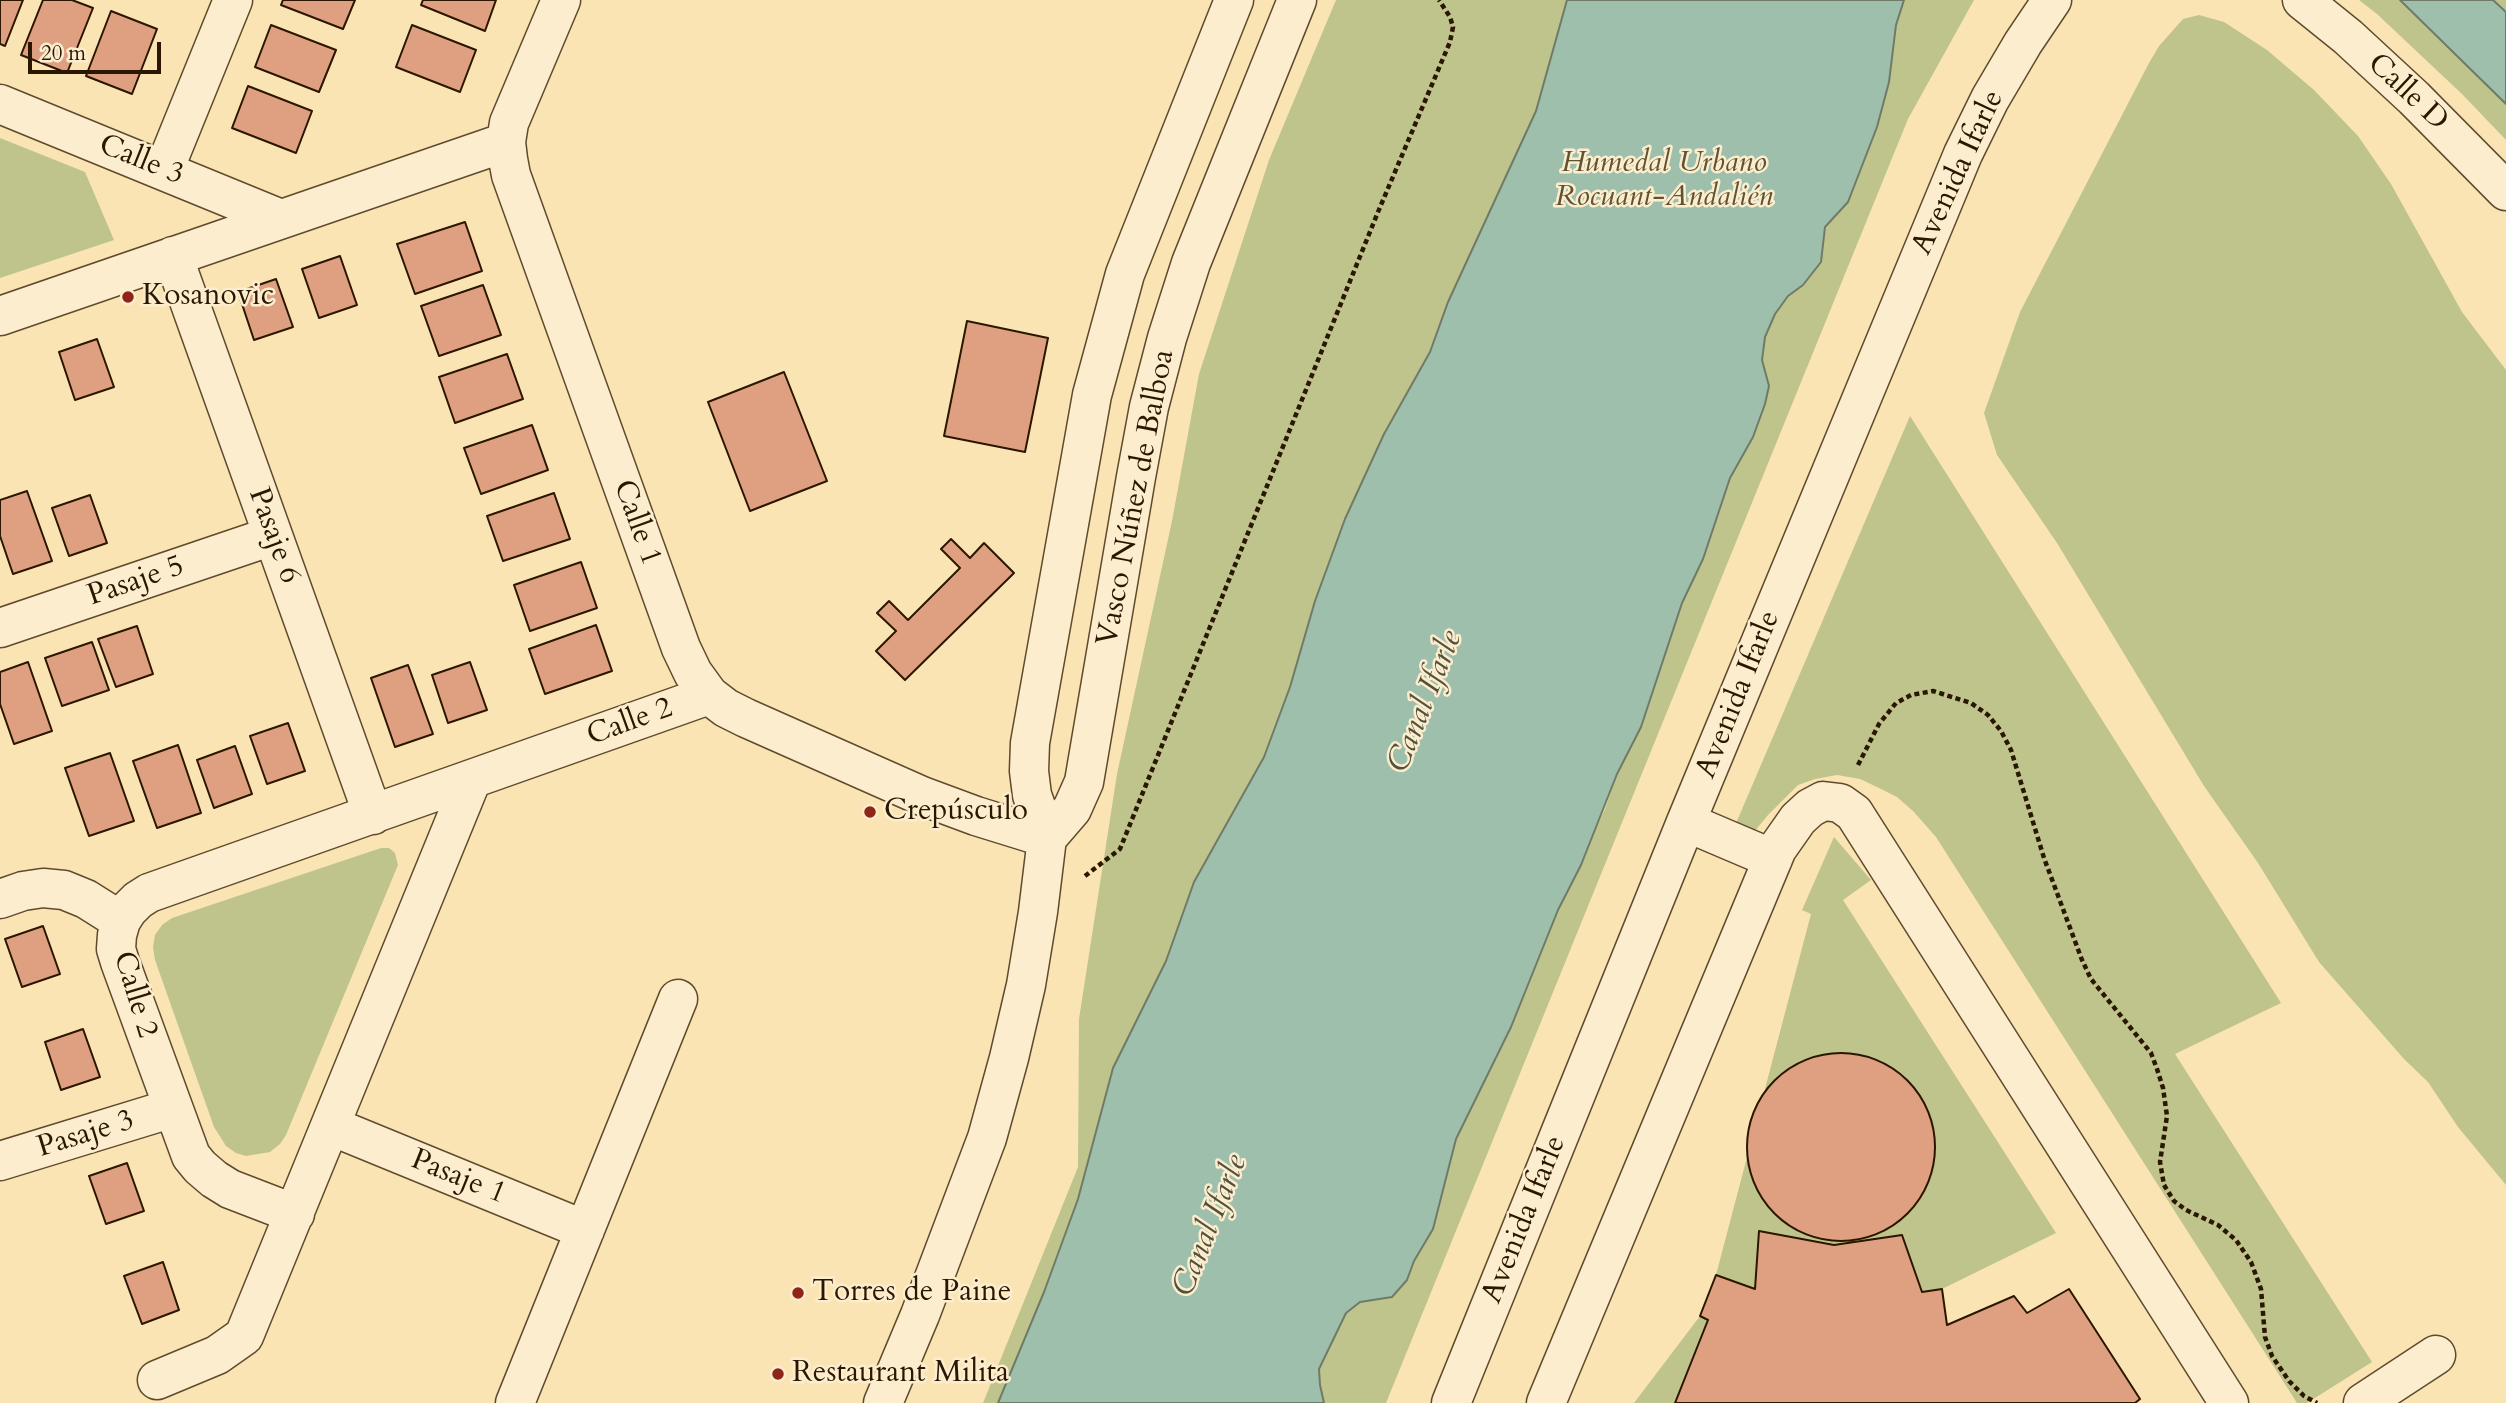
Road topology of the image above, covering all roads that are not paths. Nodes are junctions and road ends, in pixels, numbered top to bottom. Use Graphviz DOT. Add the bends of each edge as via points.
graph roads {
  1 [pos="233,0"];
  2 [pos="561,0"];
  3 [pos="1234,0"];
  4 [pos="1297,0"];
  5 [pos="2052,0"];
  6 [pos="2302,0"];
  7 [pos="0,104"];
  8 [pos="506,142"];
  9 [pos="164,170"];
  10 [pos="2506,191"];
  11 [pos="281,219"];
  12 [pos="173,256"];
  13 [pos="0,316"];
  14 [pos="272,536"];
  15 [pos="0,628"];
  16 [pos="709,695"];
  17 [pos="472,779"];
  18 [pos="373,815"];
  19 [pos="1686,822"];
  20 [pos="1047,838"];
  21 [pos="1773,859"];
  22 [pos="0,899"];
  23 [pos="121,921"];
  24 [pos="678,999"];
  25 [pos="173,1108"];
  26 [pos="331,1126"];
  27 [pos="0,1161"];
  28 [pos="295,1214"];
  29 [pos="585,1230"];
  30 [pos="2436,1355"];
  31 [pos="156,1380"];
  32 [pos="515,1403"];
  33 [pos="883,1403"];
  34 [pos="1451,1403"];
  35 [pos="1546,1403"];
  36 [pos="2229,1403"];
  37 [pos="2363,1403"];
  1 -- 9 [label="street"];
  2 -- 8 [label="street, Calle 1" via="509,122"];
  3 -- 20 [label="street, Vasco Núñez de Balboa" via="1125,274 1093,395 1030,743 1032,795"];
  4 -- 20 [label="street, Vasco Núñez de Balboa" via="1191,263 1167,338 1138,465 1084,782 1072,808"];
  5 -- 19 [label="street, Avenida Ifarle" via="1990,99 1963,154"];
  6 -- 10 [label="street, Calle D" via="2414,98"];
  7 -- 9 [label="street, Calle 3"];
  8 -- 11 [label="street"];
  8 -- 16 [label="street, Calle 1" via="511,175 681,648"];
  9 -- 11 [label="street, Calle 3"];
  11 -- 12 [label="street"];
  12 -- 13 [label="street"];
  12 -- 14 [label="street, Pasaje 6"];
  14 -- 15 [label="street, Pasaje 5"];
  14 -- 18 [label="street, Pasaje 6"];
  16 -- 17 [label="street, Calle 2"];
  16 -- 20 [label="street, Calle 1" via="746,718 922,796"];
  17 -- 18 [label="street, Calle 2"];
  17 -- 26 [label="street"];
  18 -- 23 [label="street, Calle 2" via="149,893"];
  19 -- 21 [label="street"];
  19 -- 34 [label="street, Avenida Ifarle"];
  20 -- 33 [label="street, Vasco Núñez de Balboa" via="1012,1046 986,1138"];
  21 -- 35 [label="street"];
  21 -- 36 [label="street" via="1788,829 1810,808 1823,801 1840,803 1854,813"];
  22 -- 23 [label="street" via="43,888 64,890"];
  23 -- 25 [label="street, Calle 2" via="116,949"];
  24 -- 29 [label="street"];
  25 -- 27 [label="street, Pasaje 3"];
  25 -- 28 [label="street, Calle 2" via="185,1143 200,1167 230,1189"];
  26 -- 28 [label="street"];
  26 -- 29 [label="street, Pasaje 1"];
  28 -- 31 [label="street" via="244,1336 217,1355"];
  29 -- 32 [label="street"];
  30 -- 37 [label="street"];
}
